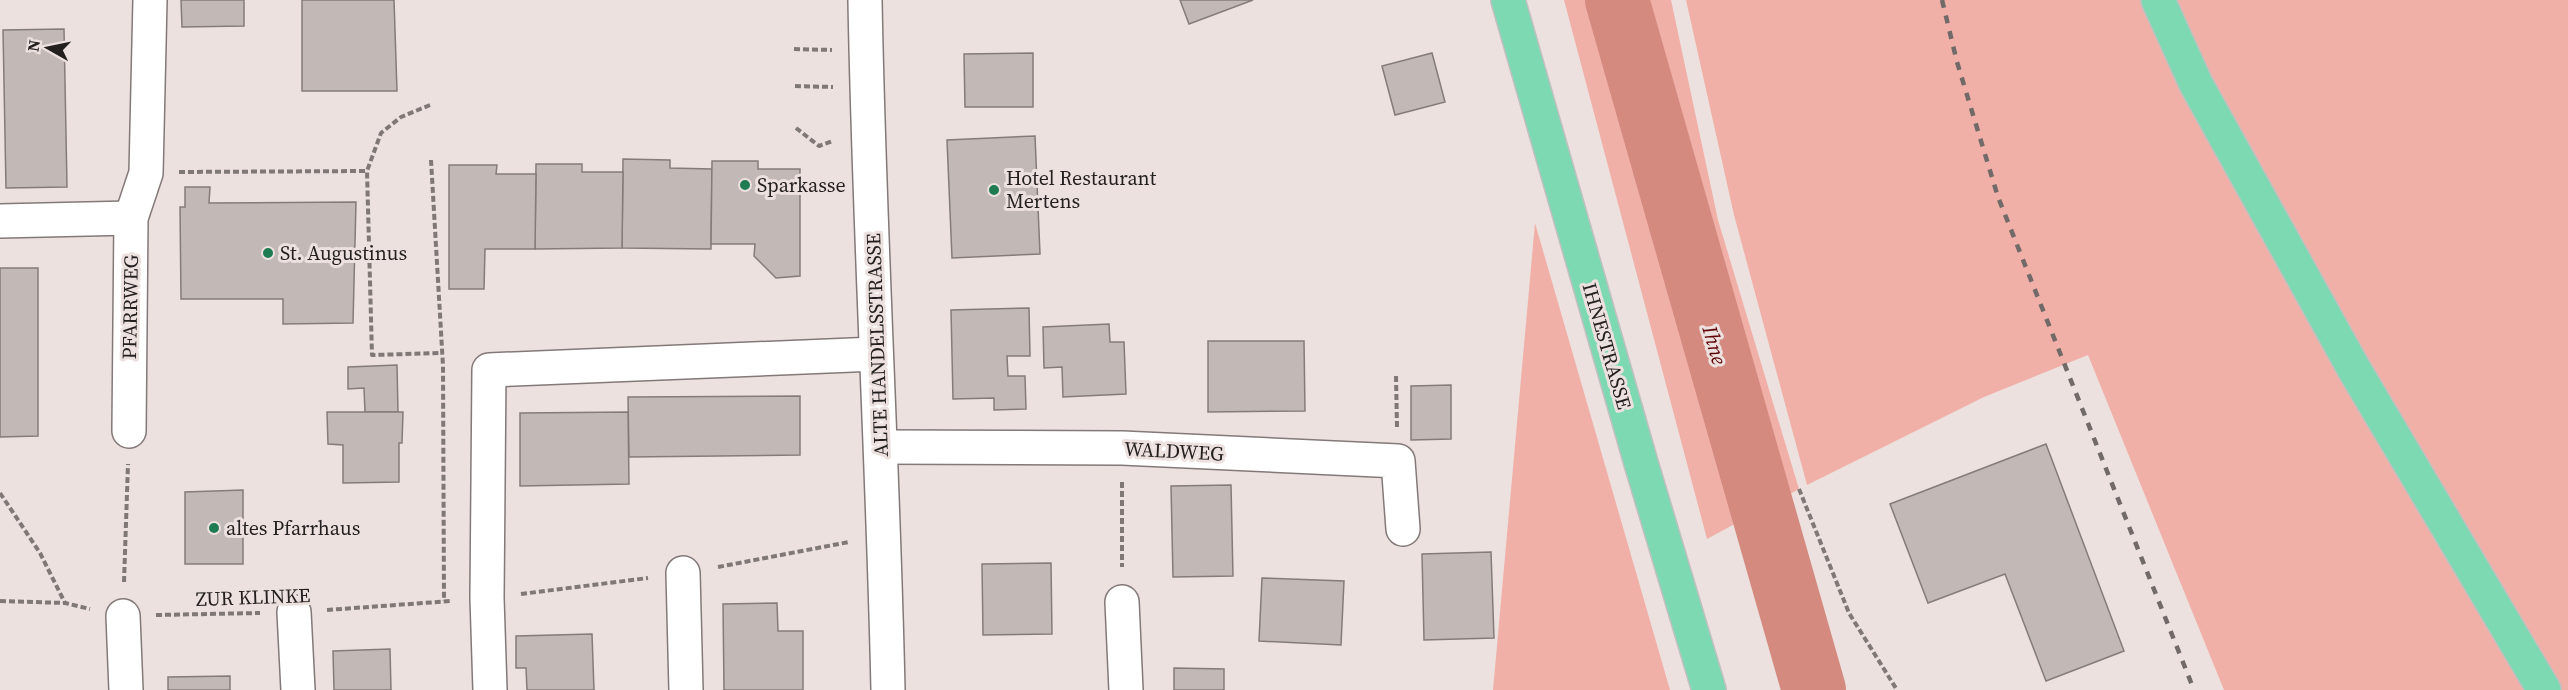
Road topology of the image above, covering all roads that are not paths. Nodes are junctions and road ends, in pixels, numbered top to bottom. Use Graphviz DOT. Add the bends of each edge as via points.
graph roads {
  1 [pos="150,0"];
  2 [pos="865,0"];
  3 [pos="1508,0"];
  4 [pos="2158,0"];
  5 [pos="131,218"];
  6 [pos="0,221"];
  7 [pos="876,354"];
  8 [pos="129,431"];
  9 [pos="881,447"];
  10 [pos="1403,529"];
  11 [pos="683,573"];
  12 [pos="1122,602"];
  13 [pos="294,612"];
  14 [pos="123,616"];
  15 [pos="126,690"];
  16 [pos="298,690"];
  17 [pos="490,690"];
  18 [pos="686,690"];
  19 [pos="888,690"];
  20 [pos="1125,690"];
  21 [pos="1710,690"];
  22 [pos="2544,690"];
  1 -- 5 [label="street, PFARRWEG" via="146,173"];
  2 -- 7 [label="street, ALTE HANDELSSTRASSE"];
  3 -- 21 [label="main road, IHNESTRASSE"];
  4 -- 22 [label="main road" via="2196,84 2349,359"];
  5 -- 6 [label="street"];
  5 -- 8 [label="street, PFARRWEG"];
  7 -- 9 [label="street, ALTE HANDELSSTRASSE"];
  7 -- 17 [label="street" via="489,370"];
  9 -- 10 [label="street, WALDWEG" via="1122,448 1398,461"];
  9 -- 19 [label="street, ALTE HANDELSSTRASSE"];
  11 -- 18 [label="street"];
  12 -- 20 [label="street"];
  13 -- 16 [label="street"];
  14 -- 15 [label="street"];
}
